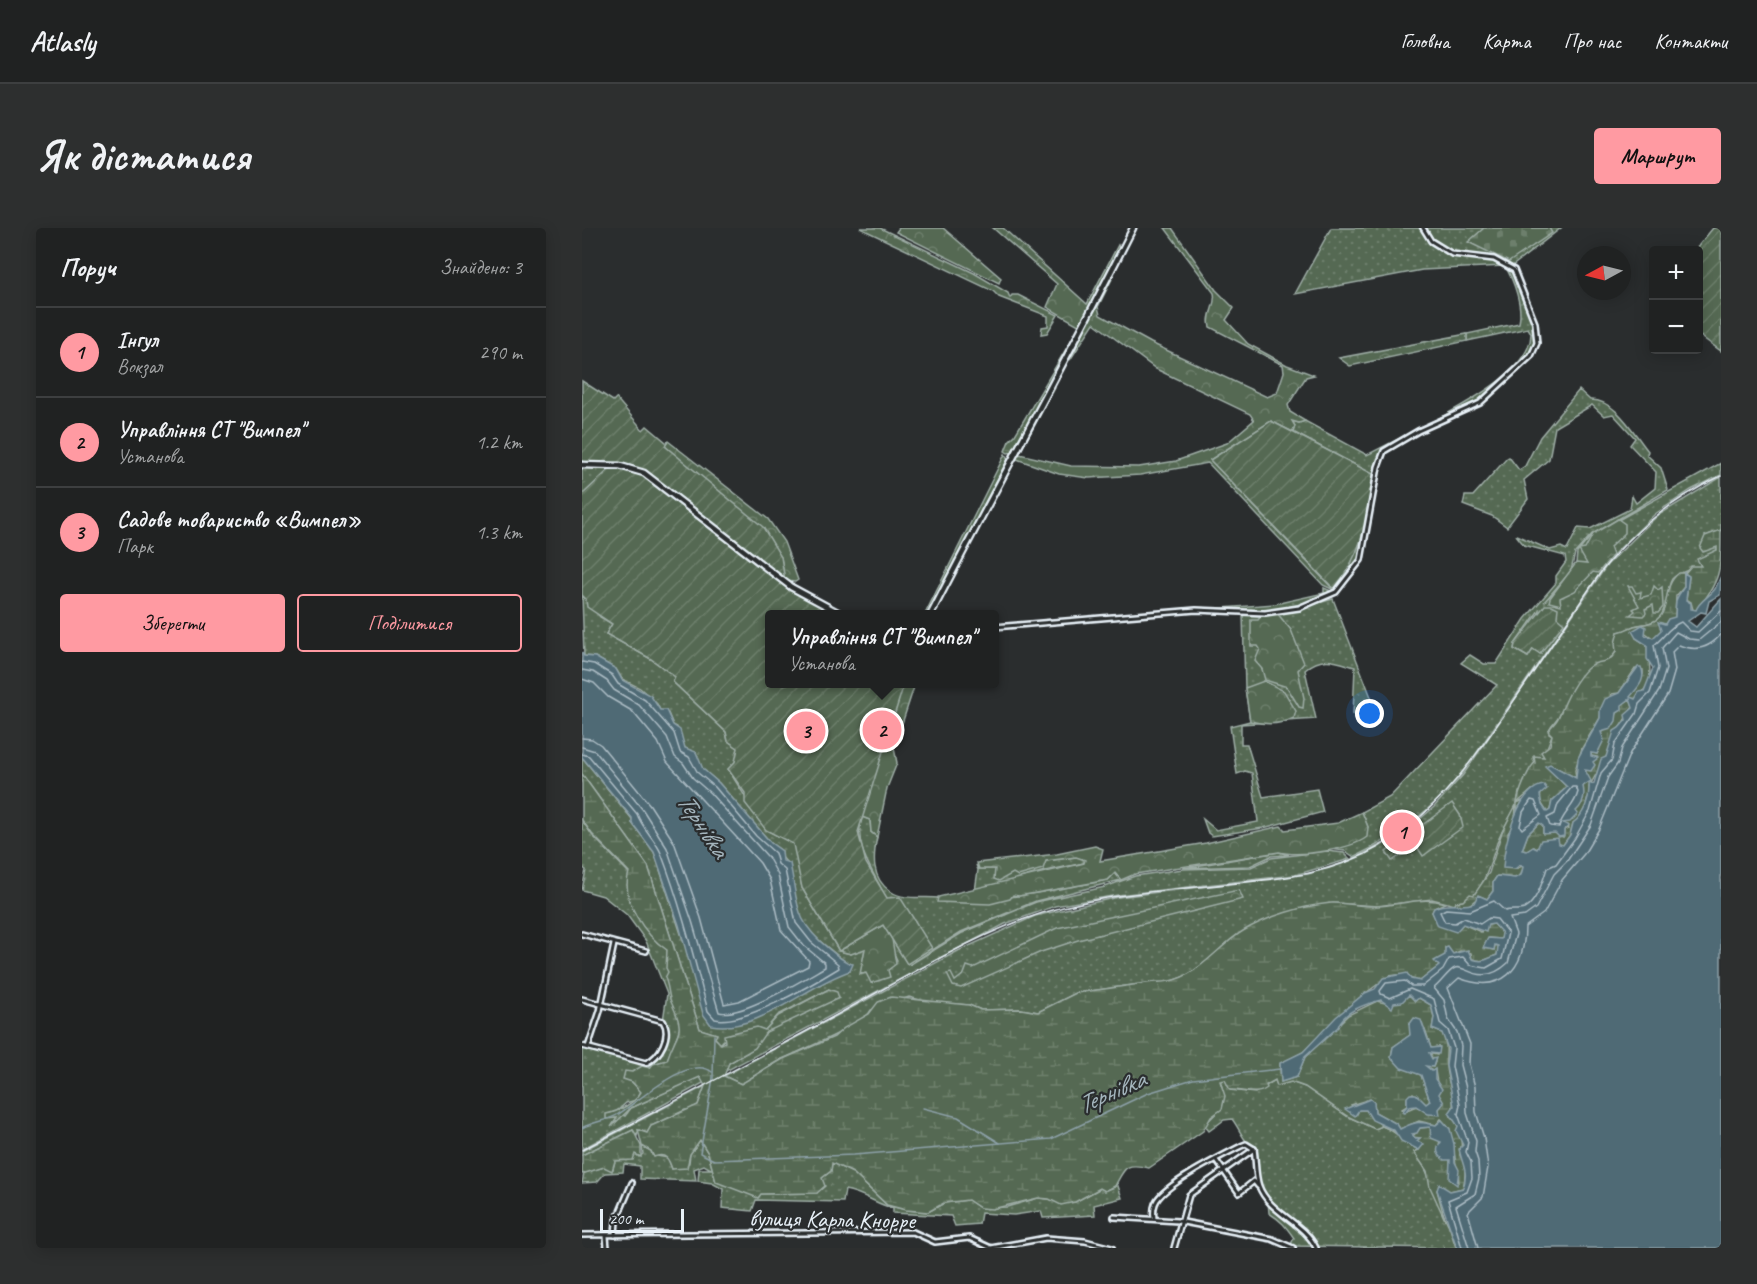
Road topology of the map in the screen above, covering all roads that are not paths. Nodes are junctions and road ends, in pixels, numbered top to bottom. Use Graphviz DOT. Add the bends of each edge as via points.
graph roads {
  1 [pos="1133,228"];
  2 [pos="1423,228"];
  3 [pos="582,465"];
  4 [pos="833,610"];
  5 [pos="934,610"];
  6 [pos="999,627"];
  7 [pos="582,934"];
  8 [pos="614,944"];
  9 [pos="646,951"];
  10 [pos="582,999"];
  11 [pos="601,1005"];
  12 [pos="582,1046"];
  13 [pos="588,1047"];
  14 [pos="1254,1149"];
  15 [pos="1216,1160"];
  16 [pos="1223,1171"];
  17 [pos="632,1183"];
  18 [pos="1259,1187"];
  19 [pos="1114,1217"];
  20 [pos="1154,1219"];
  21 [pos="1181,1222"];
  22 [pos="582,1235"];
  23 [pos="615,1235"];
  24 [pos="606,1236"];
  25 [pos="607,1248"];
  26 [pos="1112,1248"];
  27 [pos="1174,1248"];
  28 [pos="1293,1248"];
  29 [pos="1316,1248"];
  1 -- 5 [label="street"];
  2 -- 6 [label="street" via="1431,241 1452,254 1494,259 1514,270 1535,323 1537,343 1531,356 1480,403 1384,451 1361,560 1336,592 1299,608 1265,612 1196,610"];
  3 -- 4 [label="street" via="620,466 644,473 791,587"];
  7 -- 8 [label="street"];
  8 -- 9 [label="street"];
  8 -- 11 [label="street"];
  10 -- 11 [label="street"];
  11 -- 13 [label="street"];
  11 -- 13 [label="street" via="663,1021 666,1025 660,1053 646,1063"];
  12 -- 13 [label="street"];
  14 -- 15 [label="street" via="1246,1144"];
  14 -- 16 [label="street"];
  14 -- 18 [label="street"];
  15 -- 16 [label="street"];
  15 -- 20 [label="street" via="1162,1195 1155,1205"];
  16 -- 18 [label="street" via="1239,1193 1254,1181"];
  16 -- 21 [label="street" via="1189,1195"];
  17 -- 23 [label="street" via="616,1221"];
  18 -- 29 [label="street"];
  19 -- 20 [label="street"];
  20 -- 21 [label="street"];
  21 -- 27 [label="street"];
  21 -- 28 [label="street" via="1272,1239"];
  22 -- 24 [label="street, вулиця Карла Кнорре"];
  23 -- 24 [label="street, вулиця Карла Кнорре"];
  23 -- 26 [label="street, вулиця Карла Кнорре" via="914,1232 935,1242 969,1238 991,1248 1046,1238"];
  24 -- 25 [label="street"];
}
